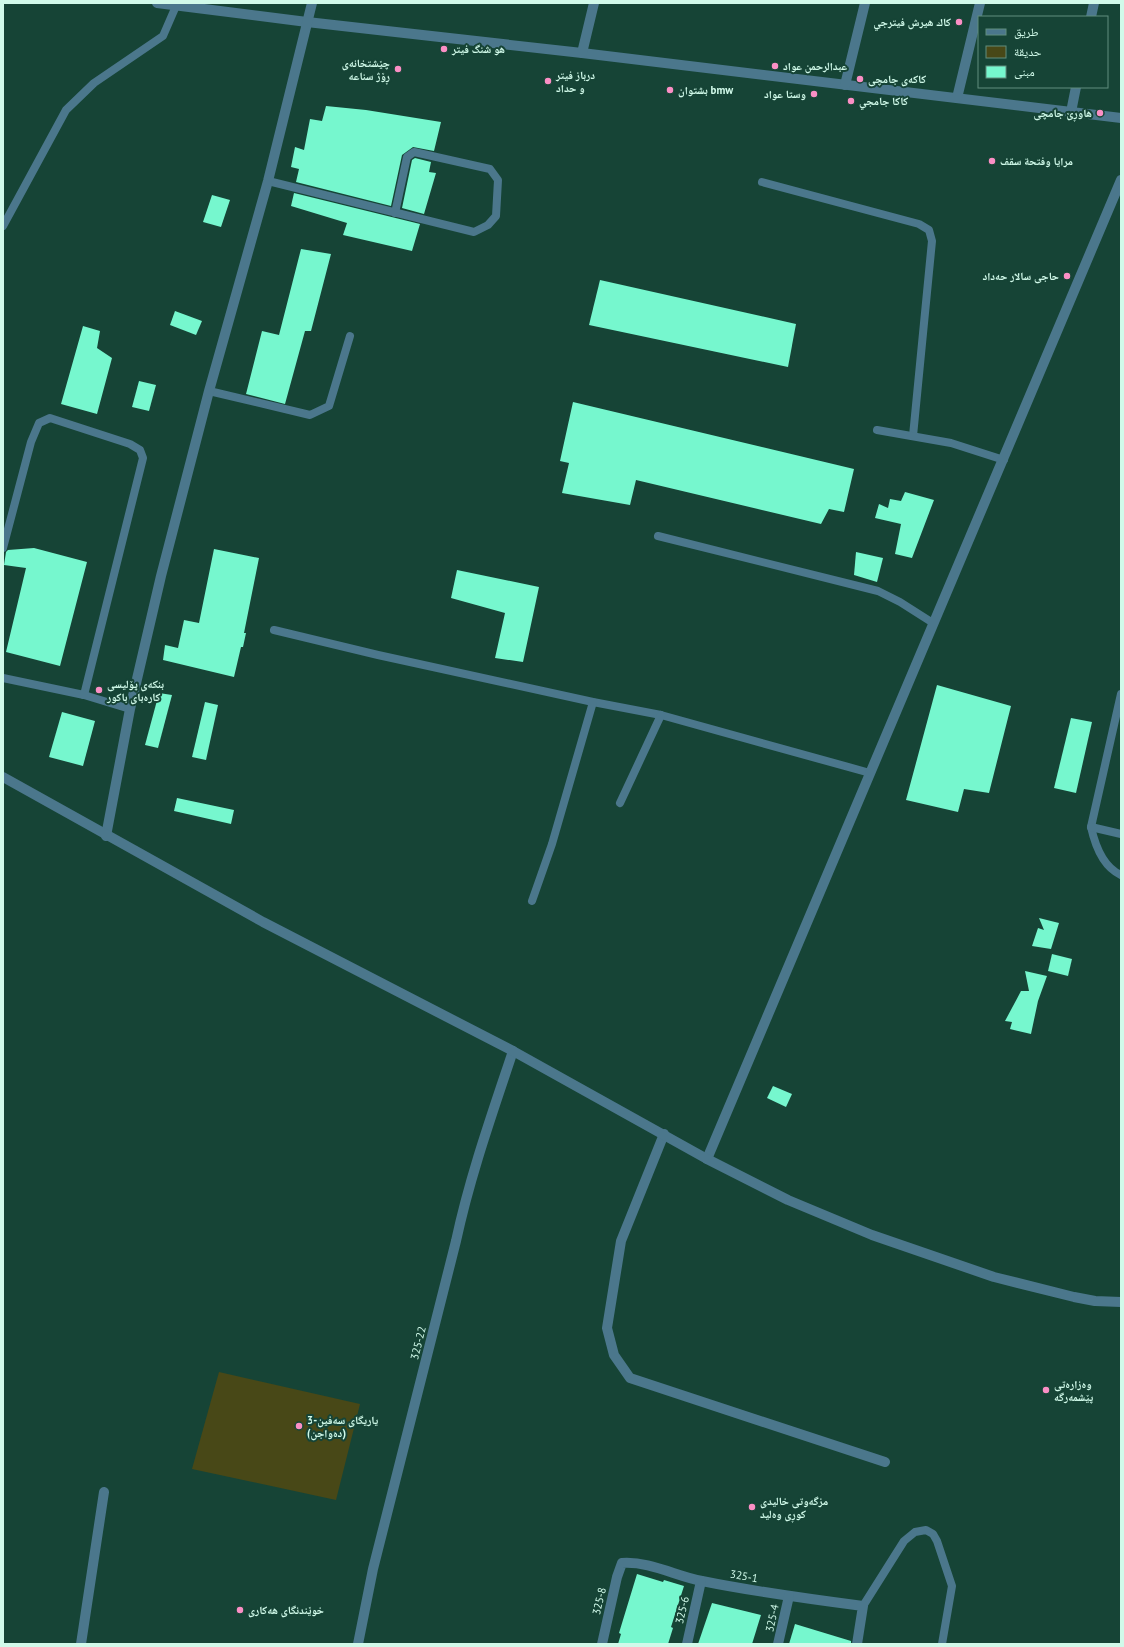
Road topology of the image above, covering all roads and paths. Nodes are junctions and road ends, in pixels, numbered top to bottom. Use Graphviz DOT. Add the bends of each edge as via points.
graph roads {
  1 [pos="157,3"];
  2 [pos="312,3"];
  3 [pos="594,3"];
  4 [pos="865,3"];
  5 [pos="980,3"];
  6 [pos="1094,3"];
  7 [pos="176,6"];
  8 [pos="1091,16"];
  9 [pos="307,22"];
  10 [pos="582,53"];
  11 [pos="845,85"];
  12 [pos="1076,88"];
  13 [pos="957,98"];
  14 [pos="1070,112"];
  15 [pos="1121,118"];
  16 [pos="1121,180"];
  17 [pos="268,182"];
  18 [pos="762,182"];
  19 [pos="395,213"];
  20 [pos="3,226"];
  21 [pos="350,336"];
  22 [pos="209,391"];
  23 [pos="877,430"];
  24 [pos="913,436"];
  25 [pos="1004,460"];
  26 [pos="658,536"];
  27 [pos="3,548"];
  28 [pos="933,623"];
  29 [pos="274,630"];
  30 [pos="3,678"];
  31 [pos="1121,694"];
  32 [pos="84,695"];
  33 [pos="593,702"];
  34 [pos="130,709"];
  35 [pos="661,714"];
  36 [pos="870,774"];
  37 [pos="3,777"];
  38 [pos="620,803"];
  39 [pos="1091,827"];
  40 [pos="1121,834"];
  41 [pos="106,836"];
  42 [pos="1121,875"];
  43 [pos="532,900"];
  44 [pos="513,1051"];
  45 [pos="664,1134"];
  46 [pos="707,1159"];
  47 [pos="1121,1302"];
  48 [pos="885,1462"];
  49 [pos="104,1492"];
  50 [pos="622,1563"];
  51 [pos="701,1581"];
  52 [pos="788,1596"];
  53 [pos="863,1606"];
  54 [pos="81,1644"];
  55 [pos="358,1644"];
  56 [pos="602,1644"];
  57 [pos="687,1644"];
  58 [pos="778,1644"];
  59 [pos="857,1644"];
  60 [pos="942,1644"];
  1 -- 7 [label="street"];
  2 -- 9 [label="street"];
  3 -- 10 [label="street"];
  4 -- 11 [label="street"];
  5 -- 13 [label="street"];
  6 -- 8 [label="street"];
  7 -- 9 [label="street"];
  7 -- 20 [label="lane" via="163,36 94,83 66,110"];
  9 -- 10 [label="street"];
  9 -- 17 [label="street"];
  10 -- 11 [label="street"];
  11 -- 13 [label="street"];
  12 -- 14 [label="street"];
  13 -- 14 [label="street"];
  14 -- 15 [label="street"];
  16 -- 25 [label="street"];
  17 -- 19 [label="lane"];
  17 -- 22 [label="street"];
  18 -- 24 [label="lane" via="919,224 929,230 932,241"];
  19 -- 19 [label="lane" via="474,232 488,225 496,216 498,180 490,169 414,152 407,157"];
  21 -- 22 [label="lane" via="329,406 310,415"];
  22 -- 34 [label="street" via="160,576"];
  23 -- 24 [label="lane"];
  24 -- 25 [label="lane" via="952,443"];
  25 -- 28 [label="street"];
  26 -- 28 [label="lane" via="878,591"];
  27 -- 32 [label="lane" via="30,442 39,423 50,418 130,444 140,450 143,458"];
  28 -- 36 [label="street"];
  29 -- 33 [label="lane"];
  30 -- 32 [label="lane"];
  31 -- 39 [label="lane"];
  32 -- 34 [label="lane"];
  33 -- 35 [label="lane"];
  33 -- 43 [label="lane" via="552,844"];
  34 -- 41 [label="street"];
  35 -- 36 [label="lane"];
  35 -- 38 [label="lane"];
  36 -- 46 [label="street"];
  37 -- 41 [label="street"];
  39 -- 40 [label="lane"];
  39 -- 42 [label="lane" via="1094,843 1104,859 1113,871"];
  41 -- 44 [label="street" via="307,946"];
  44 -- 45 [label="street"];
  44 -- 55 [label="street, 325-22" via="464,1205 373,1569"];
  45 -- 46 [label="street"];
  45 -- 48 [label="street" via="621,1240 607,1328 614,1355 630,1378"];
  46 -- 47 [label="street" via="802,1206 921,1253 981,1273 1074,1298"];
  49 -- 54 [label="street"];
  50 -- 51 [label="street, 325-1" via="635,1562"];
  50 -- 56 [label="street, 325-8"];
  51 -- 52 [label="street, 325-1"];
  51 -- 57 [label="street, 325-6"];
  52 -- 53 [label="street, 325-1"];
  52 -- 58 [label="street, 325-4"];
  53 -- 59 [label="street"];
  53 -- 60 [label="lane" via="904,1540 915,1532 926,1530 933,1534 937,1541 952,1586"];
}
